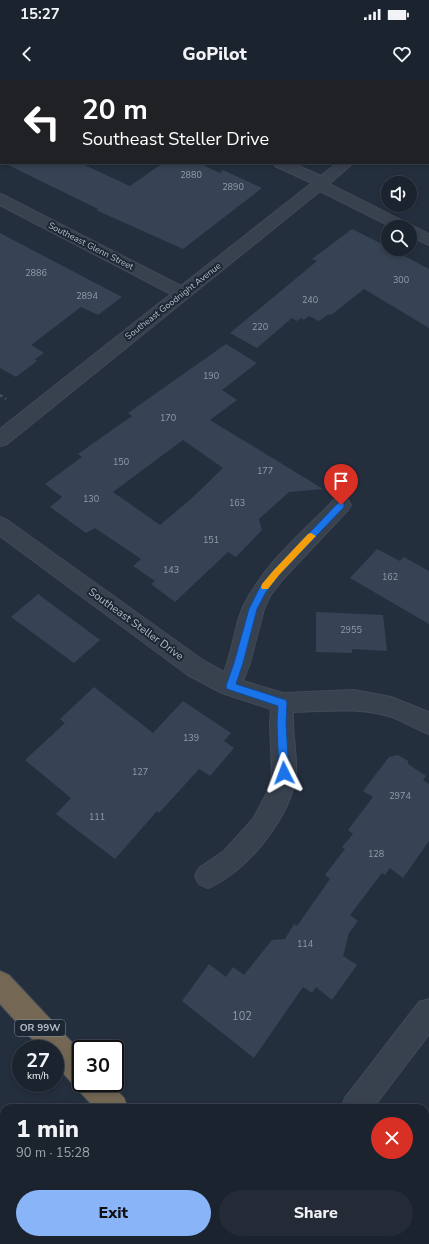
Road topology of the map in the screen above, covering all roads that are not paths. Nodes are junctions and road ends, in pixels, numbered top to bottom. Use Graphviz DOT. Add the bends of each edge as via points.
graph roads {
  1 [pos="282,164"];
  2 [pos="345,164"];
  3 [pos="321,183"];
  4 [pos="0,199"];
  5 [pos="391,220"];
  6 [pos="417,234"];
  7 [pos="429,240"];
  8 [pos="182,293"];
  9 [pos="4,431"];
  10 [pos="341,505"];
  11 [pos="0,525"];
  12 [pos="230,686"];
  13 [pos="283,703"];
  14 [pos="429,724"];
  15 [pos="208,876"];
  16 [pos="0,984"];
  17 [pos="429,1012"];
  18 [pos="72,1062"];
  19 [pos="99,1092"];
  20 [pos="110,1104"];
  21 [pos="358,1104"];
  1 -- 3 [label="street"];
  2 -- 3 [label="street, Southeast Goodnight Avenue"];
  3 -- 5 [label="street"];
  3 -- 8 [label="street, Southeast Goodnight Avenue"];
  4 -- 8 [label="street, Southeast Glenn Street"];
  6 -- 7 [label="street"];
  8 -- 9 [label="street, Southeast Goodnight Avenue"];
  10 -- 12 [label="street" via="263,590 253,609 239,663"];
  11 -- 12 [label="street, Southeast Steller Drive" via="196,668"];
  12 -- 13 [label="street, Southeast Steller Drive"];
  13 -- 14 [label="street" via="354,700 391,707"];
  13 -- 15 [label="street" via="281,723 284,773 280,793 262,827 233,859"];
  16 -- 18 [label="highway, OR 99W"];
  17 -- 21 [label="street"];
  19 -- 20 [label="highway"];
}
